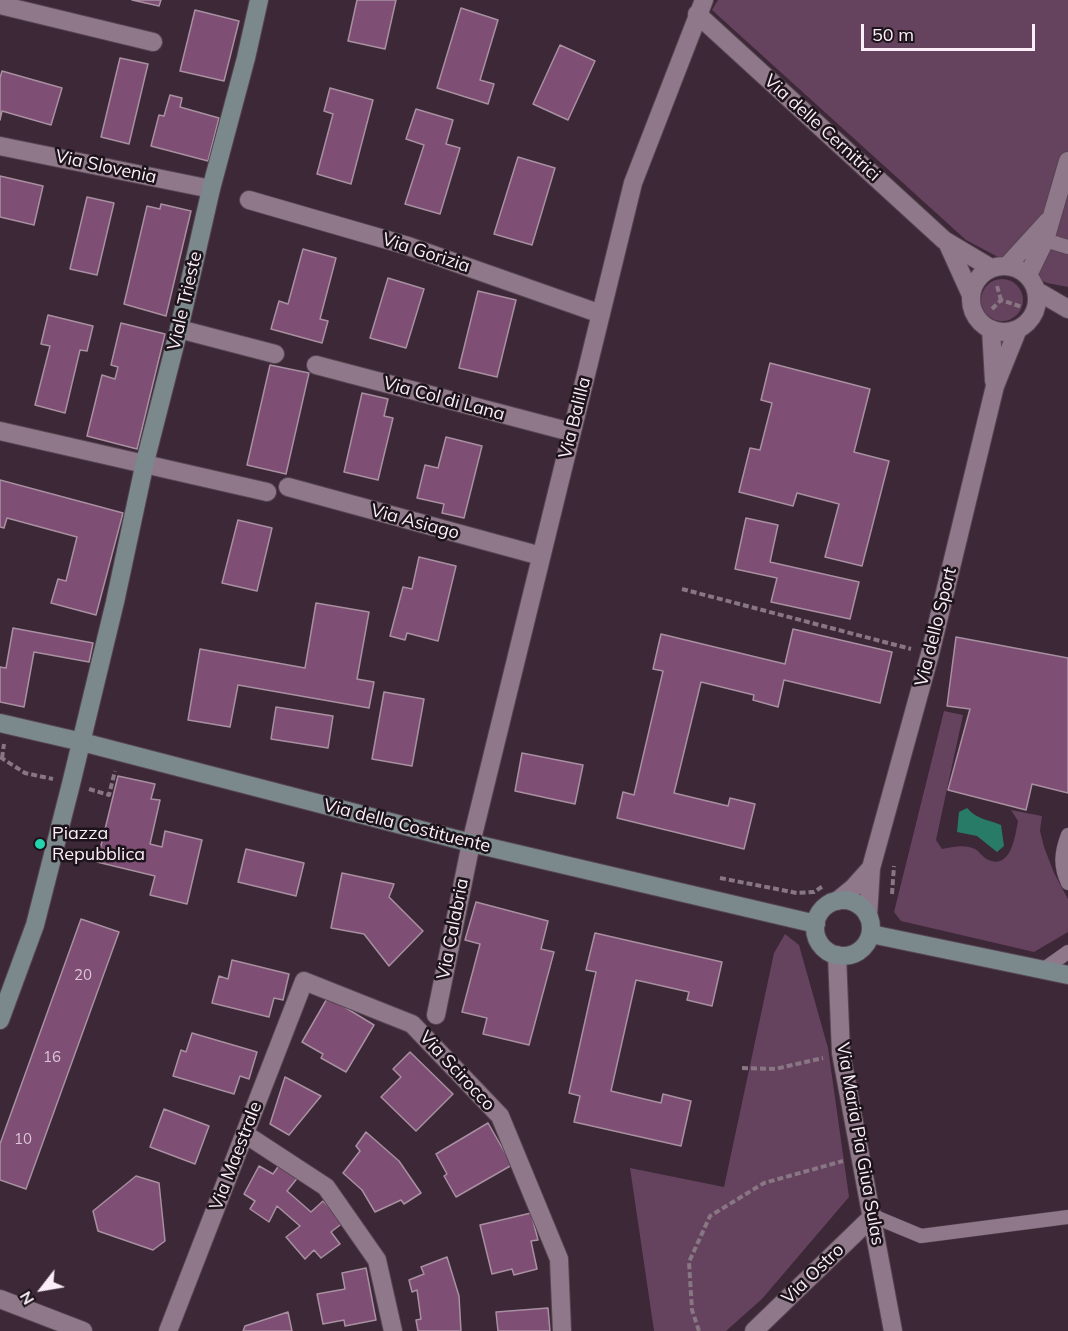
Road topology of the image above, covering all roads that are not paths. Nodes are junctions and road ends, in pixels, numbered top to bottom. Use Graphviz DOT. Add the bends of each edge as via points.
graph roads {
  1 [pos="259,0"];
  2 [pos="0,5"];
  3 [pos="700,7"];
  4 [pos="153,42"];
  5 [pos="0,146"];
  6 [pos="1068,161"];
  7 [pos="211,189"];
  8 [pos="249,200"];
  9 [pos="1051,218"];
  10 [pos="1045,240"];
  11 [pos="947,242"];
  12 [pos="1068,247"];
  13 [pos="998,271"];
  14 [pos="1032,283"];
  15 [pos="972,295"];
  16 [pos="1068,309"];
  17 [pos="1028,310"];
  18 [pos="601,314"];
  19 [pos="1068,316"];
  20 [pos="989,321"];
  21 [pos="179,329"];
  22 [pos="1018,329"];
  23 [pos="275,354"];
  24 [pos="316,365"];
  25 [pos="995,386"];
  26 [pos="0,431"];
  27 [pos="572,432"];
  28 [pos="145,462"];
  29 [pos="288,487"];
  30 [pos="267,492"];
  31 [pos="541,556"];
  32 [pos="0,723"];
  33 [pos="82,742"];
  34 [pos="1068,836"];
  35 [pos="471,843"];
  36 [pos="871,868"];
  37 [pos="1068,884"];
  38 [pos="837,901"];
  39 [pos="816,924"];
  40 [pos="869,925"];
  41 [pos="1068,952"];
  42 [pos="837,955"];
  43 [pos="1044,969"];
  44 [pos="1068,975"];
  45 [pos="304,981"];
  46 [pos="436,1015"];
  47 [pos="0,1020"];
  48 [pos="245,1134"];
  49 [pos="873,1216"];
  50 [pos="1068,1217"];
  51 [pos="0,1299"];
  52 [pos="83,1331"];
  53 [pos="168,1331"];
  54 [pos="393,1331"];
  55 [pos="562,1331"];
  56 [pos="754,1331"];
  57 [pos="893,1331"];
  1 -- 7 [label="street, Viale Trieste"];
  2 -- 4 [label="street"];
  3 -- 11 [label="street, Via delle Cernitrici"];
  3 -- 18 [label="street, Via Balilla" via="633,183"];
  5 -- 7 [label="street, Via Slovenia"];
  6 -- 9 [label="street"];
  7 -- 21 [label="street, Viale Trieste"];
  8 -- 18 [label="street, Via Gorizia" via="408,246"];
  9 -- 10 [label="street"];
  9 -- 13 [label="street"];
  10 -- 12 [label="lane"];
  10 -- 14 [label="street"];
  11 -- 13 [label="street, Via delle Cernitrici"];
  11 -- 15 [label="street, Via delle Cernitrici"];
  13 -- 14 [label="street, Via delle Cernitrici" via="1015,267"];
  13 -- 15 [label="street" via="978,279"];
  14 -- 16 [label="street"];
  14 -- 17 [label="street" via="1037,303"];
  15 -- 20 [label="street, Via delle Cernitrici" via="976,315 982,323"];
  17 -- 19 [label="street"];
  17 -- 22 [label="street" via="1027,323"];
  18 -- 27 [label="street, Via Balilla"];
  20 -- 22 [label="street" via="1000,332"];
  20 -- 25 [label="street, Via dello Sport"];
  21 -- 23 [label="street"];
  21 -- 28 [label="street, Viale Trieste"];
  22 -- 25 [label="street, Via dello Sport"];
  24 -- 27 [label="street, Via Col di Lana"];
  25 -- 36 [label="street, Via dello Sport" via="930,654"];
  26 -- 28 [label="street"];
  27 -- 31 [label="street, Via Balilla"];
  28 -- 30 [label="street"];
  28 -- 33 [label="street, Viale Trieste"];
  29 -- 31 [label="street, Via Asiago"];
  31 -- 35 [label="street, Via Balilla"];
  32 -- 33 [label="street, Via della Costituente"];
  33 -- 35 [label="street, Via della Costituente"];
  33 -- 47 [label="street" via="35,925"];
  34 -- 37 [label="lane" via="1062,850"];
  35 -- 39 [label="street, Via della Costituente"];
  35 -- 46 [label="street, Via Calabria"];
  36 -- 38 [label="street, Via dello Sport"];
  36 -- 40 [label="street, Via dello Sport"];
  38 -- 39 [label="street" via="821,911"];
  38 -- 40 [label="street" via="846,900 863,908"];
  39 -- 42 [label="street" via="822,946"];
  40 -- 42 [label="street" via="868,942 854,954"];
  40 -- 43 [label="street"];
  41 -- 43 [label="lane"];
  42 -- 49 [label="street, Via Maria Pia Giua Sulas" via="841,1053"];
  43 -- 44 [label="street"];
  45 -- 48 [label="street, Via Maestrale"];
  45 -- 55 [label="street, Via Scirocco" via="412,1024 500,1116 559,1259"];
  48 -- 53 [label="street, Via Maestrale"];
  48 -- 54 [label="street" via="326,1187 377,1260"];
  49 -- 50 [label="lane" via="921,1236"];
  49 -- 56 [label="street, Via Ostro"];
  49 -- 57 [label="street, Via Maria Pia Giua Sulas"];
  51 -- 52 [label="street"];
}
